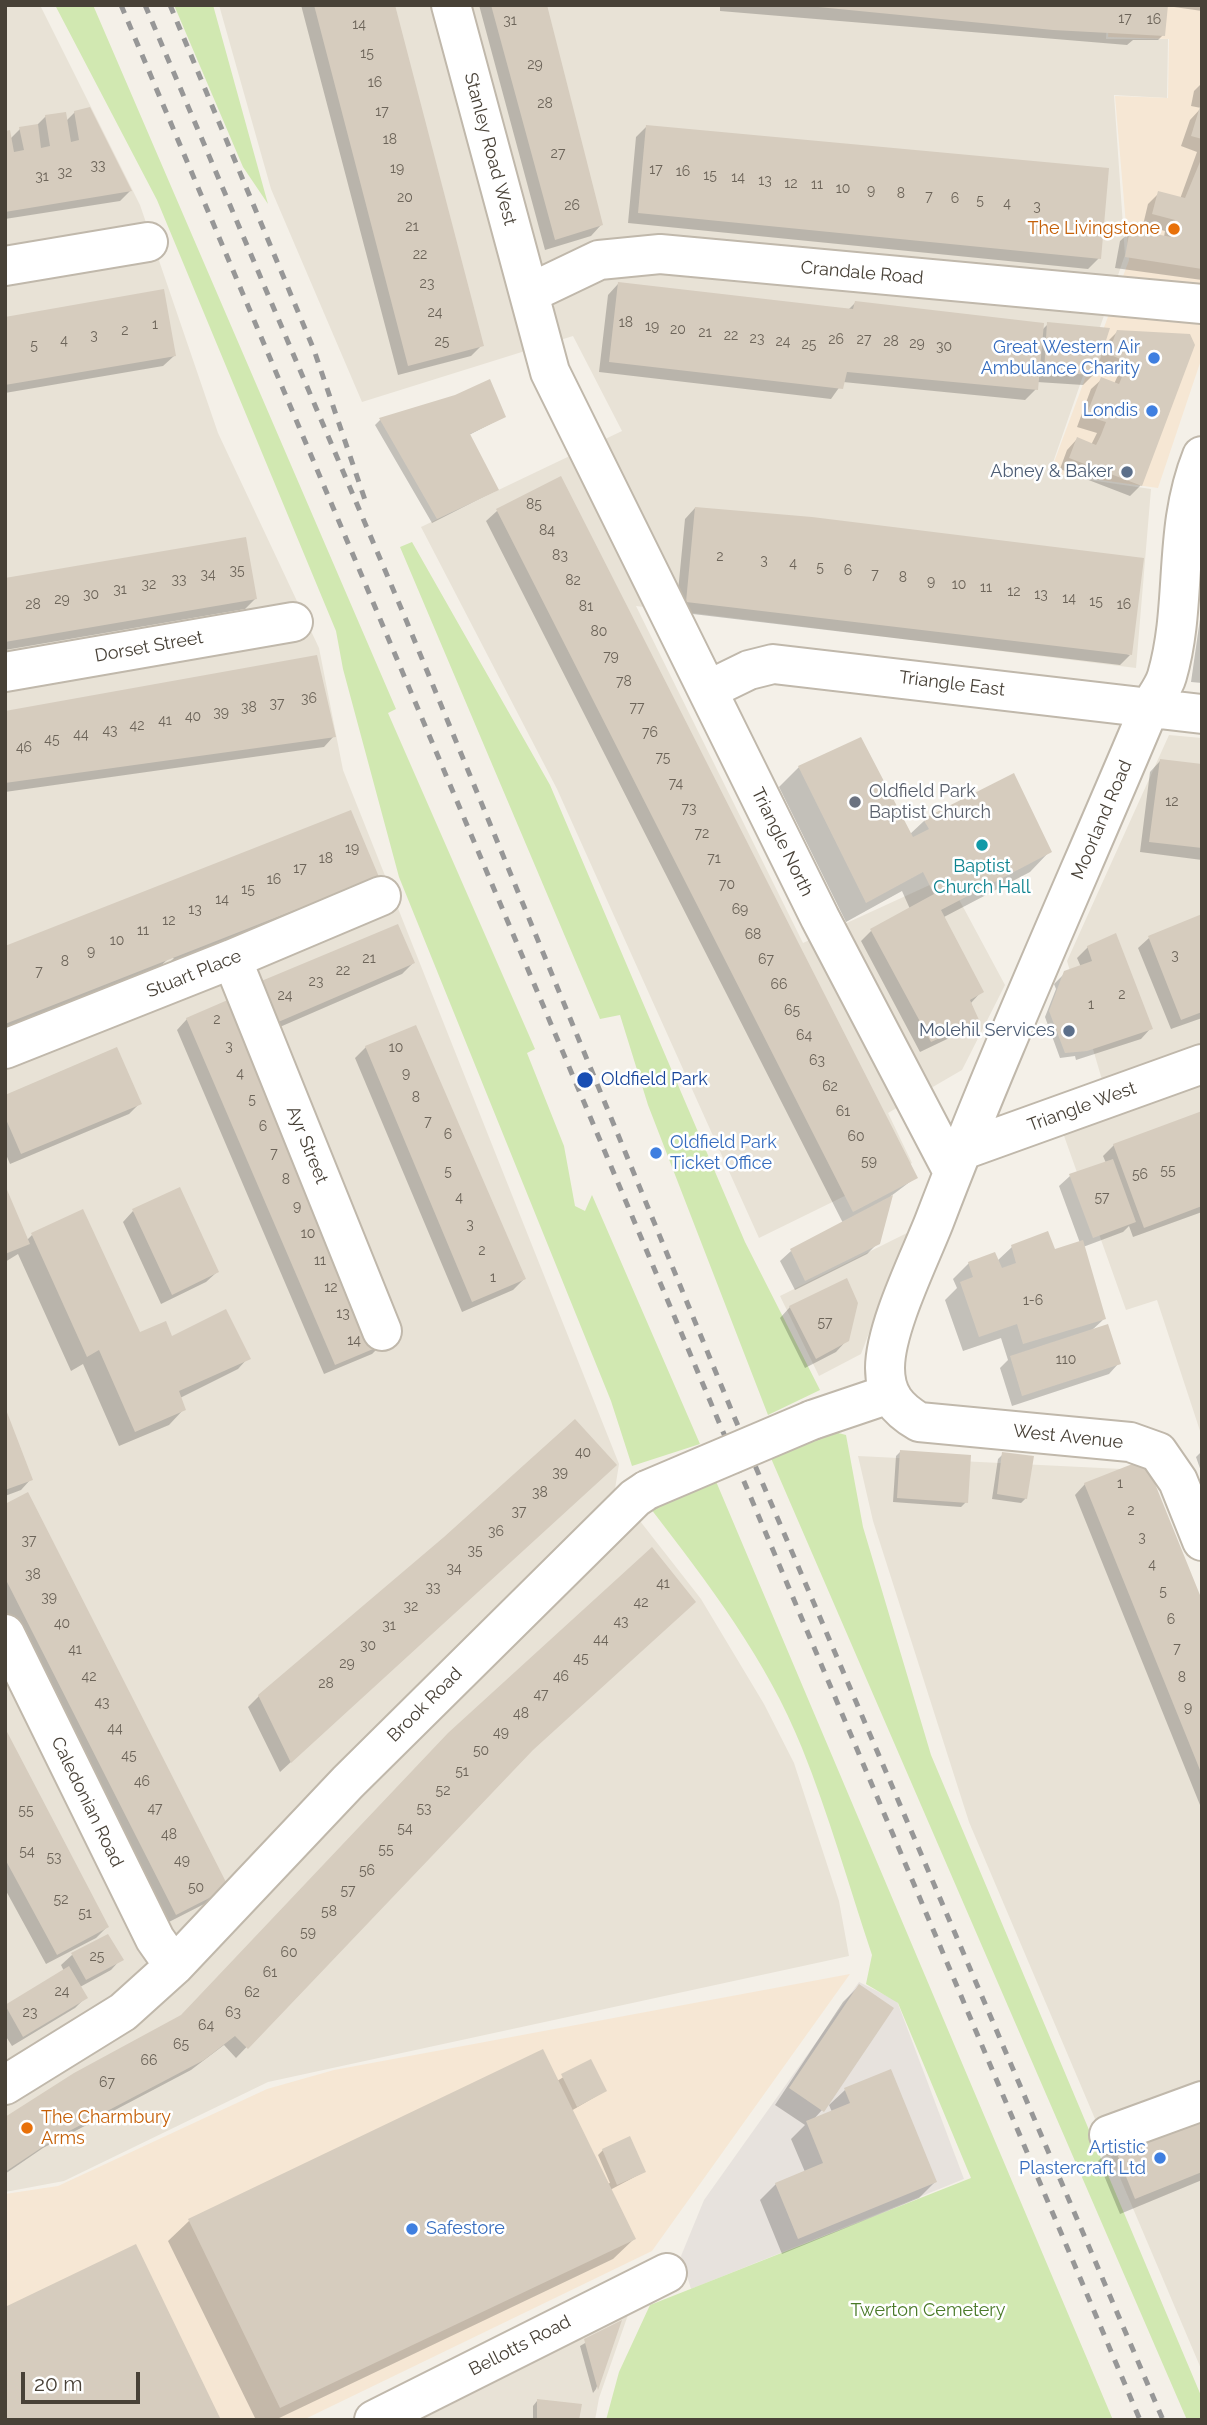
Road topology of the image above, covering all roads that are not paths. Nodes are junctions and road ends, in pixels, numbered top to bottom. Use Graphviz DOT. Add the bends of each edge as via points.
graph roads {
  1 [pos="451,5"];
  2 [pos="148,242"];
  3 [pos="5,266"];
  4 [pos="530,293"];
  5 [pos="1202,304"];
  6 [pos="1202,456"];
  7 [pos="293,622"];
  8 [pos="5,672"];
  9 [pos="708,690"];
  10 [pos="1149,709"];
  11 [pos="1202,714"];
  12 [pos="381,896"];
  13 [pos="232,959"];
  14 [pos="5,1049"];
  15 [pos="1202,1064"];
  16 [pos="958,1161"];
  17 [pos="382,1331"];
  18 [pos="889,1394"];
  19 [pos="1202,1541"];
  20 [pos="5,1634"];
  21 [pos="174,1966"];
  22 [pos="5,2085"];
  23 [pos="1202,2101"];
  24 [pos="1109,2134"];
  25 [pos="667,2273"];
  26 [pos="374,2420"];
  1 -- 4 [label="street, Stanley Road West"];
  2 -- 3 [label="street"];
  4 -- 5 [label="street, Crandale Road" via="599,260 660,254"];
  4 -- 9 [label="street, Triangle North" via="550,372"];
  6 -- 10 [label="street, Moorland Road" via="1185,505 1171,660 1167,678"];
  7 -- 8 [label="street, Dorset Street"];
  9 -- 10 [label="street, Triangle East" via="773,664"];
  9 -- 16 [label="street, Triangle North" via="820,918"];
  10 -- 11 [label="street, Triangle East"];
  10 -- 16 [label="street, Moorland Road"];
  12 -- 13 [label="street, Stuart Place"];
  13 -- 14 [label="street, Stuart Place"];
  13 -- 17 [label="street, Ayr Street"];
  15 -- 16 [label="street, Triangle West"];
  16 -- 18 [label="street" via="896,1322 885,1366"];
  18 -- 19 [label="street, West Avenue" via="901,1411 919,1422 1130,1442 1158,1452 1178,1481"];
  18 -- 21 [label="street, Brook Road, bridge" via="812,1420 635,1497 348,1782"];
  20 -- 21 [label="street, Caledonian Road" via="155,1939"];
  21 -- 22 [label="street, Brook Road" via="122,2012"];
  23 -- 24 [label="street"];
  25 -- 26 [label="street, Bellotts Road"];
}
